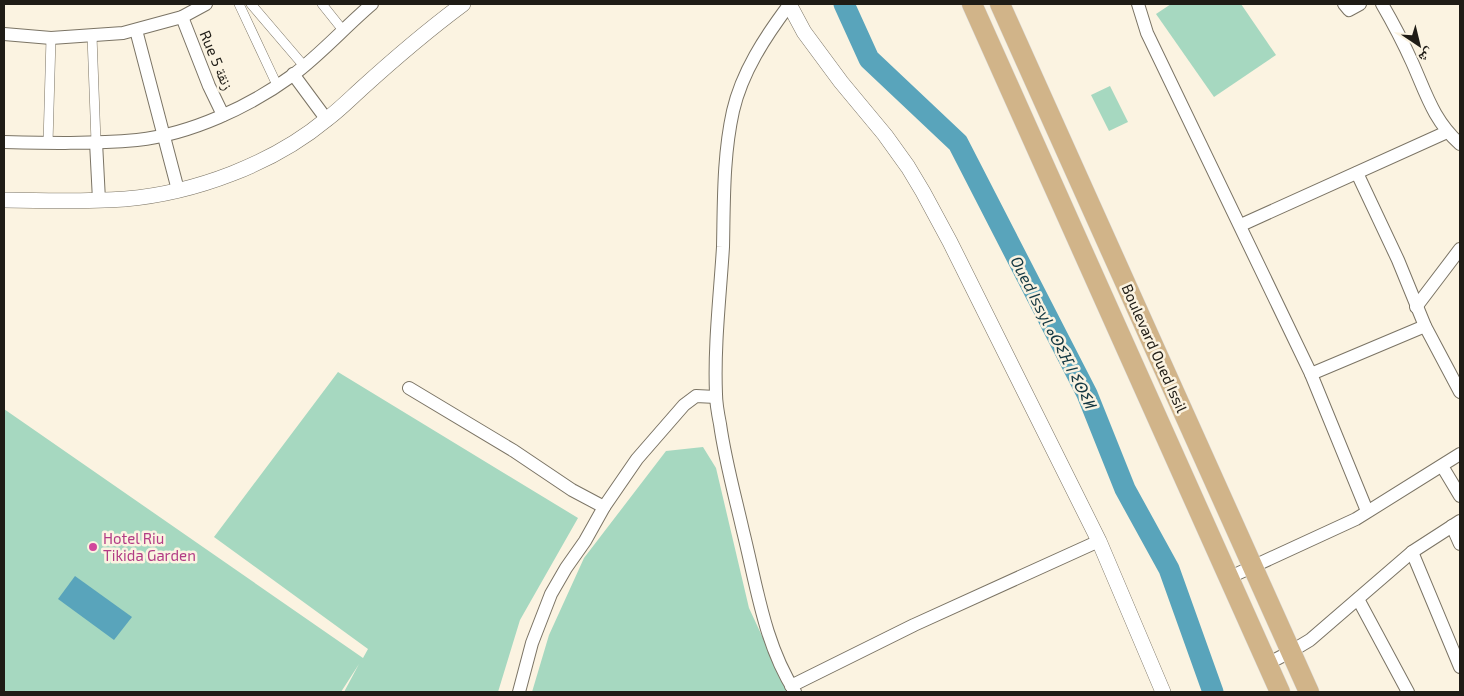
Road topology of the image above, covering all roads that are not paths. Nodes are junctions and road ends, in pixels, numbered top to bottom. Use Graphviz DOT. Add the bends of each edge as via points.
graph roads {
  1 [pos="206,4"];
  2 [pos="239,4"];
  3 [pos="251,4"];
  4 [pos="322,4"];
  5 [pos="372,4"];
  6 [pos="463,4"];
  7 [pos="789,4"];
  8 [pos="972,4"];
  9 [pos="1000,4"];
  10 [pos="1138,4"];
  11 [pos="1344,4"];
  12 [pos="1360,4"];
  13 [pos="1382,4"];
  14 [pos="182,17"];
  15 [pos="342,29"];
  16 [pos="136,30"];
  17 [pos="4,34"];
  18 [pos="92,36"];
  19 [pos="51,38"];
  20 [pos="304,66"];
  21 [pos="293,74"];
  22 [pos="278,85"];
  23 [pos="223,115"];
  24 [pos="327,120"];
  25 [pos="1447,132"];
  26 [pos="163,135"];
  27 [pos="4,142"];
  28 [pos="96,142"];
  29 [pos="48,143"];
  30 [pos="1460,144"];
  31 [pos="1357,174"];
  32 [pos="178,190"];
  33 [pos="4,200"];
  34 [pos="98,200"];
  35 [pos="1241,225"];
  36 [pos="1460,249"];
  37 [pos="1416,307"];
  38 [pos="1425,326"];
  39 [pos="1311,374"];
  40 [pos="1458,384"];
  41 [pos="409,388"];
  42 [pos="716,397"];
  43 [pos="1460,454"];
  44 [pos="1442,466"];
  45 [pos="1460,496"];
  46 [pos="604,507"];
  47 [pos="1367,511"];
  48 [pos="1456,524"];
  49 [pos="1099,541"];
  50 [pos="1460,544"];
  51 [pos="1412,552"];
  52 [pos="1252,567"];
  53 [pos="1228,578"];
  54 [pos="1358,599"];
  55 [pos="1290,652"];
  56 [pos="1267,664"];
  57 [pos="1460,666"];
  58 [pos="793,689"];
  59 [pos="519,692"];
  60 [pos="1163,692"];
  61 [pos="1280,692"];
  62 [pos="1309,692"];
  63 [pos="1408,692"];
  1 -- 14 [label="street"];
  2 -- 22 [label="street"];
  3 -- 20 [label="street"];
  4 -- 15 [label="street"];
  5 -- 15 [label="street"];
  6 -- 24 [label="street" via="431,28"];
  7 -- 42 [label="street" via="754,57 734,110 728,141"];
  7 -- 49 [label="street" via="804,32 908,166 950,242"];
  8 -- 53 [label="main road, Boulevard Oued Issil"];
  9 -- 52 [label="main road, Boulevard Oued Issil"];
  10 -- 35 [label="street" via="1148,34"];
  11 -- 12 [label="street" via="1349,10"];
  13 -- 25 [label="street" via="1400,35 1435,114"];
  14 -- 16 [label="street"];
  14 -- 23 [label="street, Rue 5 زنقة"];
  15 -- 20 [label="street"];
  16 -- 18 [label="street"];
  16 -- 26 [label="street"];
  17 -- 19 [label="street"];
  18 -- 19 [label="street"];
  18 -- 28 [label="street"];
  19 -- 29 [label="street"];
  20 -- 21 [label="street"];
  21 -- 22 [label="street"];
  21 -- 24 [label="street"];
  22 -- 23 [label="street"];
  23 -- 26 [label="street"];
  24 -- 32 [label="street" via="271,157"];
  25 -- 30 [label="street"];
  25 -- 31 [label="street"];
  26 -- 28 [label="street"];
  26 -- 32 [label="street"];
  27 -- 29 [label="street"];
  28 -- 29 [label="street"];
  28 -- 34 [label="street"];
  31 -- 35 [label="street"];
  31 -- 37 [label="street" via="1398,260"];
  32 -- 34 [label="street"];
  33 -- 34 [label="street"];
  35 -- 39 [label="street"];
  36 -- 37 [label="street"];
  37 -- 38 [label="street"];
  38 -- 39 [label="street"];
  38 -- 40 [label="street"];
  39 -- 47 [label="street"];
  41 -- 46 [label="street"];
  42 -- 46 [label="street" via="696,396 684,405 636,459"];
  42 -- 58 [label="street" via="725,456 760,608 778,662"];
  43 -- 44 [label="street"];
  44 -- 45 [label="street"];
  44 -- 47 [label="street"];
  46 -- 59 [label="street" via="548,602 532,643"];
  47 -- 52 [label="street"];
  48 -- 50 [label="street"];
  48 -- 51 [label="street"];
  49 -- 58 [label="street" via="914,625"];
  49 -- 60 [label="street"];
  51 -- 54 [label="street"];
  51 -- 57 [label="street"];
  52 -- 53 [label="street"];
  52 -- 55 [label="main road, Boulevard Oued Issil"];
  53 -- 56 [label="main road, Boulevard Oued Issil"];
  54 -- 55 [label="street" via="1310,640"];
  54 -- 63 [label="street"];
  55 -- 56 [label="street"];
  55 -- 62 [label="main road, Boulevard Oued Issil"];
  56 -- 61 [label="main road, Boulevard Oued Issil"];
}
